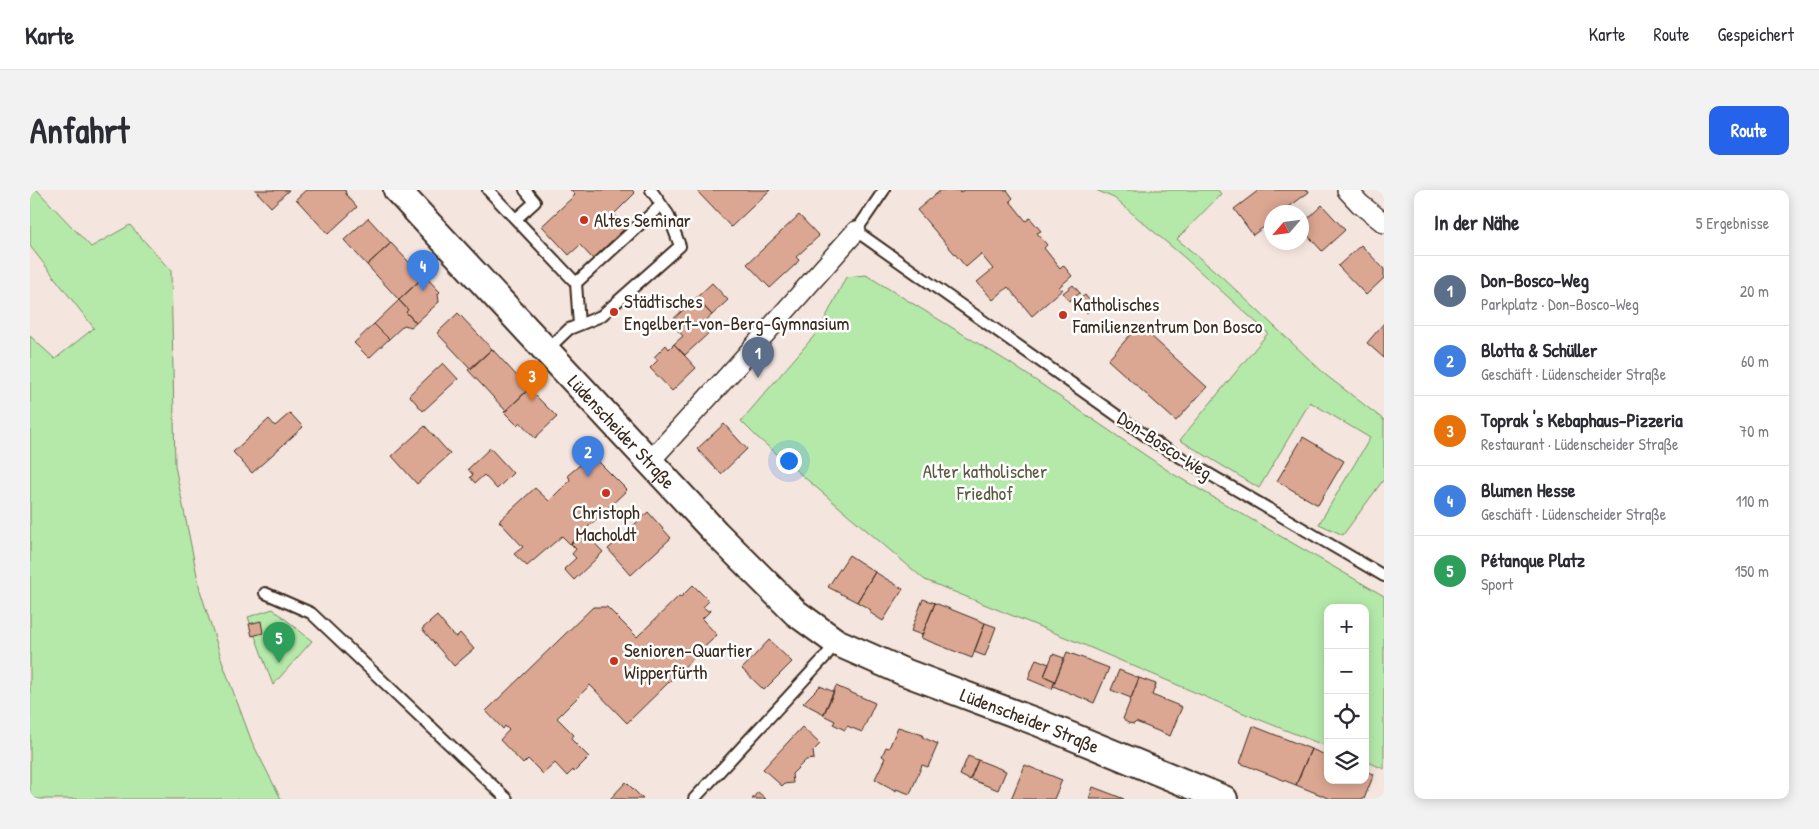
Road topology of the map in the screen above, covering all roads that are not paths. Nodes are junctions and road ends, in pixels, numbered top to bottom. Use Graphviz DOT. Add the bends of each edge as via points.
graph roads {
  1 [pos="397,190"];
  2 [pos="488,190"];
  3 [pos="524,190"];
  4 [pos="651,190"];
  5 [pos="884,190"];
  6 [pos="1347,190"];
  7 [pos="661,204"];
  8 [pos="516,219"];
  9 [pos="1384,223"];
  10 [pos="856,231"];
  11 [pos="576,283"];
  12 [pos="579,325"];
  13 [pos="546,351"];
  14 [pos="649,462"];
  15 [pos="1384,576"];
  16 [pos="265,593"];
  17 [pos="836,642"];
  18 [pos="507,799"];
  19 [pos="694,799"];
  20 [pos="1224,799"];
  1 -- 13 [label="main road, Lüdenscheider Straße"];
  2 -- 8 [label="lane"];
  3 -- 8 [label="lane" via="535,202"];
  4 -- 7 [label="lane"];
  5 -- 10 [label="lane"];
  6 -- 9 [label="street"];
  7 -- 11 [label="lane"];
  7 -- 12 [label="lane" via="680,246 601,316"];
  8 -- 11 [label="lane"];
  10 -- 14 [label="street"];
  10 -- 15 [label="lane, Don-Bosco-Weg" via="1156,443"];
  11 -- 12 [label="lane"];
  12 -- 13 [label="lane" via="569,329"];
  13 -- 14 [label="main road, Lüdenscheider Straße"];
  14 -- 17 [label="main road, Lüdenscheider Straße" via="781,599"];
  16 -- 18 [label="lane" via="311,613"];
  17 -- 19 [label="lane"];
  17 -- 20 [label="main road, Lüdenscheider Straße"];
}
